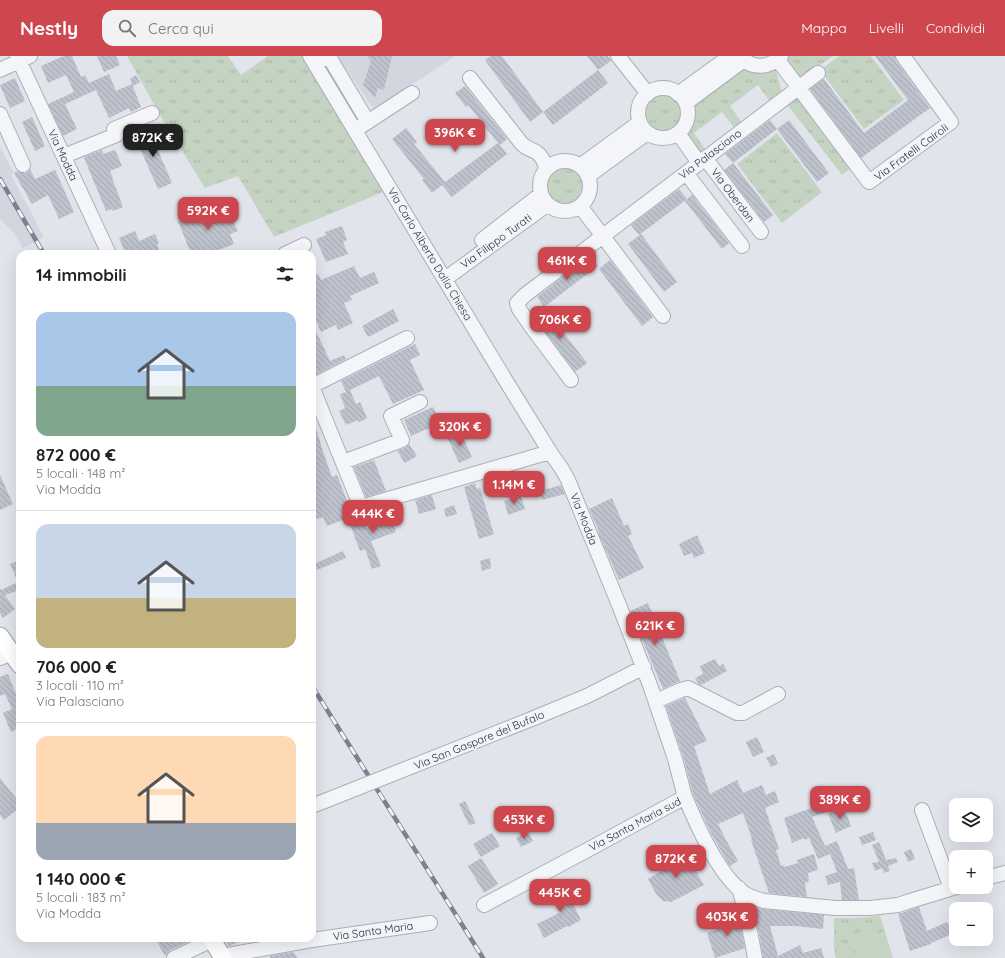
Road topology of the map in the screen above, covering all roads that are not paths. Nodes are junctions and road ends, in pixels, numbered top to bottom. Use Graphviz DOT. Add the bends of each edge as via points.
graph roads {
  1 [pos="310,56"];
  2 [pos="318,56"];
  3 [pos="618,56"];
  4 [pos="730,56"];
  5 [pos="903,56"];
  6 [pos="22,58"];
  7 [pos="742,58"];
  8 [pos="779,58"];
  9 [pos="0,70"];
  10 [pos="818,73"];
  11 [pos="470,78"];
  12 [pos="798,88"];
  13 [pos="412,93"];
  14 [pos="648,94"];
  15 [pos="682,98"];
  16 [pos="152,113"];
  17 [pos="0,114"];
  18 [pos="368,122"];
  19 [pos="644,127"];
  20 [pos="356,131"];
  21 [pos="678,133"];
  22 [pos="64,156"];
  23 [pos="702,161"];
  24 [pos="23,165"];
  25 [pos="546,169"];
  26 [pos="584,171"];
  27 [pos="686,173"];
  28 [pos="544,199"];
  29 [pos="580,206"];
  30 [pos="761,232"];
  31 [pos="603,236"];
  32 [pos="304,245"];
  33 [pos="742,246"];
  34 [pos="107,250"];
  35 [pos="293,250"];
  36 [pos="443,276"];
  37 [pos="663,316"];
  38 [pos="407,338"];
  39 [pos="572,380"];
  40 [pos="316,384"];
  41 [pos="316,396"];
  42 [pos="420,402"];
  43 [pos="550,452"];
  44 [pos="343,462"];
  45 [pos="0,636"];
  46 [pos="11,658"];
  47 [pos="644,667"];
  48 [pos="778,694"];
  49 [pos="656,702"];
  50 [pos="685,797"];
  51 [pos="316,804"];
  52 [pos="922,810"];
  53 [pos="1005,873"];
  54 [pos="949,875"];
  55 [pos="993,876"];
  56 [pos="738,888"];
  57 [pos="949,889"];
  58 [pos="484,905"];
  59 [pos="430,923"];
  60 [pos="316,939"];
  61 [pos="206,942"];
  62 [pos="214,942"];
  63 [pos="302,942"];
  64 [pos="223,957"];
  65 [pos="174,958"];
  66 [pos="755,958"];
  1 -- 20 [label="street, Via Carlo Alberto Dalla Chiesa"];
  2 -- 18 [label="street" via="331,60"];
  3 -- 14 [label="street"];
  4 -- 15 [label="street"];
  5 -- 12 [label="street, Via Fratelli Cairoli" via="951,122 870,182"];
  6 -- 9 [label="street"];
  6 -- 22 [label="street, Via Modda"];
  7 -- 8 [label="street" via="753,65 762,66 771,64"];
  7 -- 15 [label="street"];
  8 -- 12 [label="street, Via Fratelli Cairoli"];
  10 -- 12 [label="street, Via Palasciano"];
  11 -- 25 [label="street" via="522,144 541,156"];
  12 -- 23 [label="street, Via Palasciano"];
  13 -- 18 [label="street"];
  14 -- 15 [label="street" via="664,88"];
  14 -- 19 [label="street" via="642,101 638,115"];
  15 -- 21 [label="street" via="688,111 688,118"];
  16 -- 22 [label="street" via="114,129 116,135"];
  17 -- 24 [label="street"];
  18 -- 20 [label="street"];
  19 -- 21 [label="street" via="657,138 672,137"];
  19 -- 26 [label="street"];
  20 -- 36 [label="street, Via Carlo Alberto Dalla Chiesa"];
  21 -- 23 [label="street, Via Oberdan"];
  22 -- 34 [label="street, Via Modda"];
  23 -- 27 [label="street, Via Palasciano"];
  23 -- 30 [label="street, Via Oberdan"];
  25 -- 26 [label="street" via="554,163 563,161 572,162"];
  25 -- 28 [label="street" via="540,181"];
  26 -- 29 [label="street" via="590,184 586,200"];
  27 -- 31 [label="street, Via Palasciano"];
  27 -- 33 [label="street"];
  28 -- 29 [label="street" via="556,209 564,211"];
  28 -- 36 [label="street, Via Filippo Turati"];
  29 -- 31 [label="street"];
  31 -- 37 [label="street"];
  31 -- 39 [label="street, Via Palasciano" via="517,303 533,329"];
  32 -- 35 [label="street"];
  36 -- 43 [label="street, Via Carlo Alberto Dalla Chiesa"];
  38 -- 40 [label="street"];
  41 -- 44 [label="street"];
  42 -- 44 [label="street" via="391,416 402,440"];
  43 -- 44 [label="street" via="361,508"];
  43 -- 47 [label="street, Via Modda" via="562,468 573,492"];
  45 -- 46 [label="main road"];
  47 -- 49 [label="street, Via Modda"];
  47 -- 51 [label="street, Via San Gaspare del Bufalo, bridge" via="587,696"];
  48 -- 49 [label="street" via="737,713 688,688"];
  49 -- 50 [label="street, Via Modda"];
  50 -- 56 [label="street, Via Santa Maria sud" via="713,854"];
  50 -- 58 [label="street, Via Santa Maria sud"];
  52 -- 54 [label="street"];
  53 -- 55 [label="street"];
  56 -- 57 [label="street, Via Santa Maria sud" via="764,901 835,908 870,908 898,904"];
  56 -- 66 [label="street" via="744,904"];
  59 -- 60 [label="street, Via Santa Maria"];
  61 -- 65 [label="street"];
  62 -- 64 [label="main road"];
  63 -- 64 [label="street, Via Santa Maria"];
}
